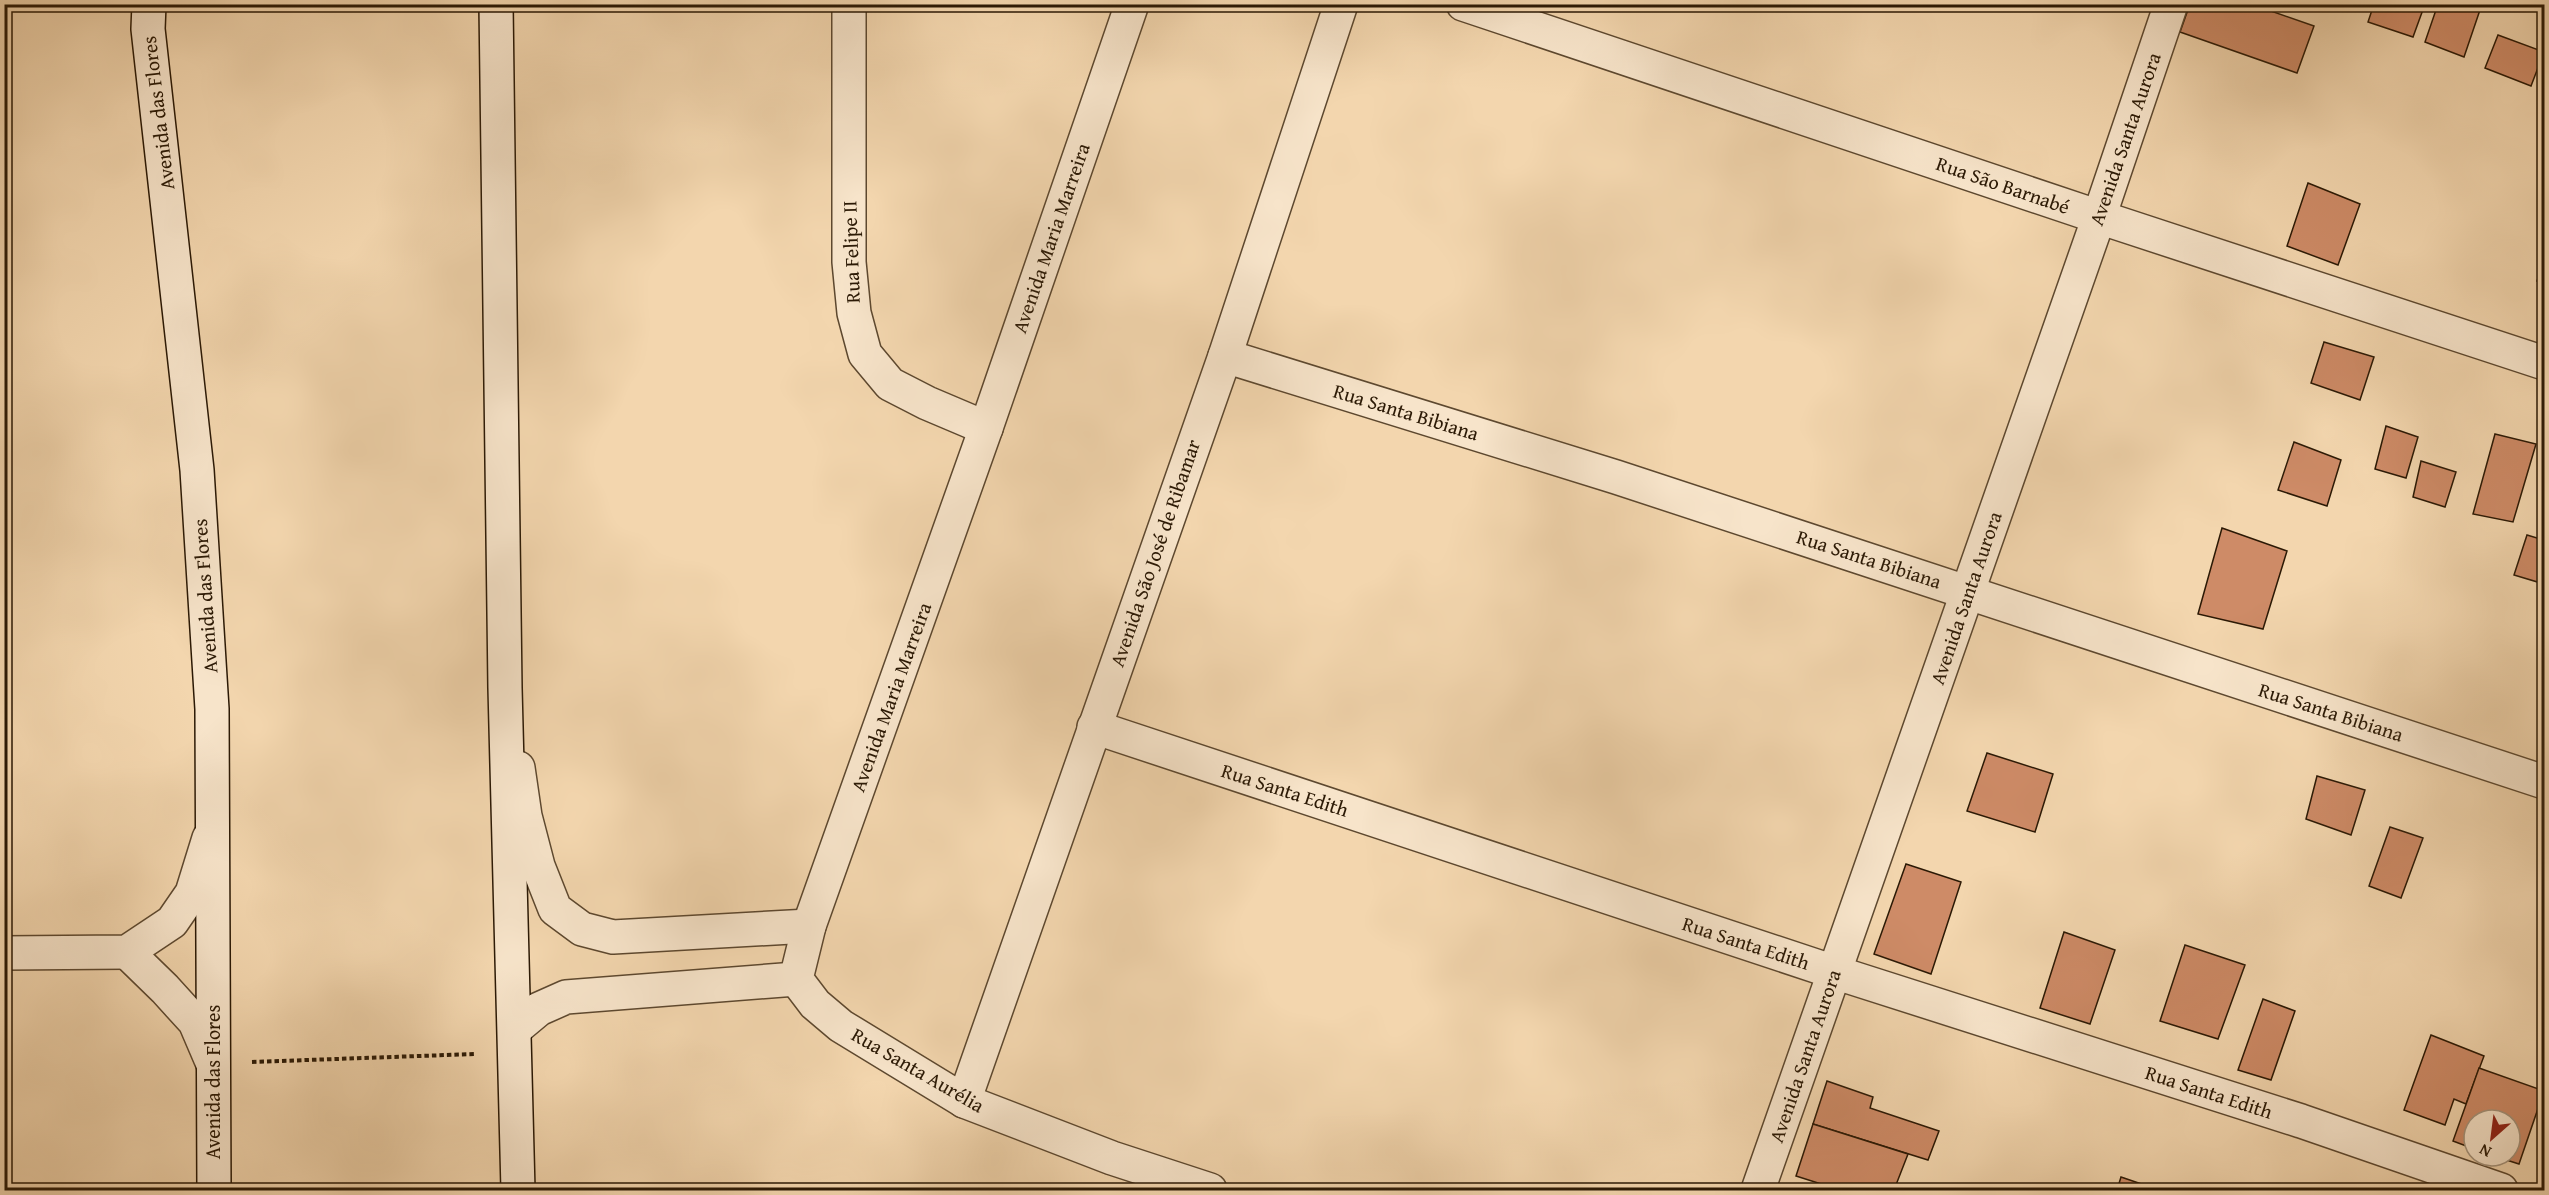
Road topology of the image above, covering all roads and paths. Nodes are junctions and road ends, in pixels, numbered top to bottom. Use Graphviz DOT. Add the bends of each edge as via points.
graph roads {
  1 [pos="496,4"];
  2 [pos="849,4"];
  3 [pos="1131,4"];
  4 [pos="1341,4"];
  5 [pos="1463,4"];
  6 [pos="2171,4"];
  7 [pos="150,13"];
  8 [pos="2099,217"];
  9 [pos="1225,356"];
  10 [pos="2544,363"];
  11 [pos="986,428"];
  12 [pos="1968,592"];
  13 [pos="505,688"];
  14 [pos="1094,727"];
  15 [pos="2544,782"];
  16 [pos="212,827"];
  17 [pos="809,926"];
  18 [pos="127,952"];
  19 [pos="4,953"];
  20 [pos="1834,972"];
  21 [pos="796,979"];
  22 [pos="515,1029"];
  23 [pos="471,1054"];
  24 [pos="257,1062"];
  25 [pos="213,1064"];
  26 [pos="964,1101"];
  27 [pos="214,1191"];
  28 [pos="518,1191"];
  29 [pos="1210,1191"];
  30 [pos="1758,1191"];
  31 [pos="2501,1191"];
  1 -- 13 [label="street"];
  2 -- 11 [label="street, Rua Felipe II" via="849,262 854,313 865,354 890,384"];
  3 -- 11 [label="street, Avenida Maria Marreira"];
  4 -- 9 [label="street, Avenida São José de Ribamar"];
  5 -- 8 [label="street, Rua São Barnabé"];
  6 -- 8 [label="street, Avenida Santa Aurora"];
  7 -- 16 [label="street, Avenida das Flores" via="197,470 212,709"];
  8 -- 10 [label="street, Rua São Barnabé"];
  8 -- 12 [label="street, Avenida Santa Aurora"];
  9 -- 12 [label="street, Rua Santa Bibiana"];
  9 -- 14 [label="street, Avenida São José de Ribamar"];
  11 -- 17 [label="street, Avenida Maria Marreira"];
  12 -- 15 [label="street, Rua Santa Bibiana"];
  12 -- 20 [label="street, Avenida Santa Aurora"];
  13 -- 17 [label="street" via="525,816 555,909 582,930 613,937"];
  13 -- 22 [label="street"];
  14 -- 20 [label="street, Rua Santa Edith"];
  14 -- 26 [label="street, Avenida São José de Ribamar"];
  16 -- 18 [label="street" via="192,893 172,922"];
  16 -- 25 [label="street, Avenida das Flores"];
  17 -- 21 [label="street"];
  18 -- 19 [label="street"];
  18 -- 25 [label="street" via="195,1022"];
  20 -- 30 [label="street, Avenida Santa Aurora"];
  20 -- 31 [label="street, Rua Santa Edith" via="2301,1121"];
  21 -- 22 [label="street" via="566,997 539,1009"];
  21 -- 26 [label="street, Rua Santa Aurélia" via="815,1004 841,1026"];
  22 -- 28 [label="street"];
  23 -- 24 [label="path"];
  25 -- 27 [label="street, Avenida das Flores"];
  26 -- 29 [label="street, Rua Santa Aurélia"];
}
